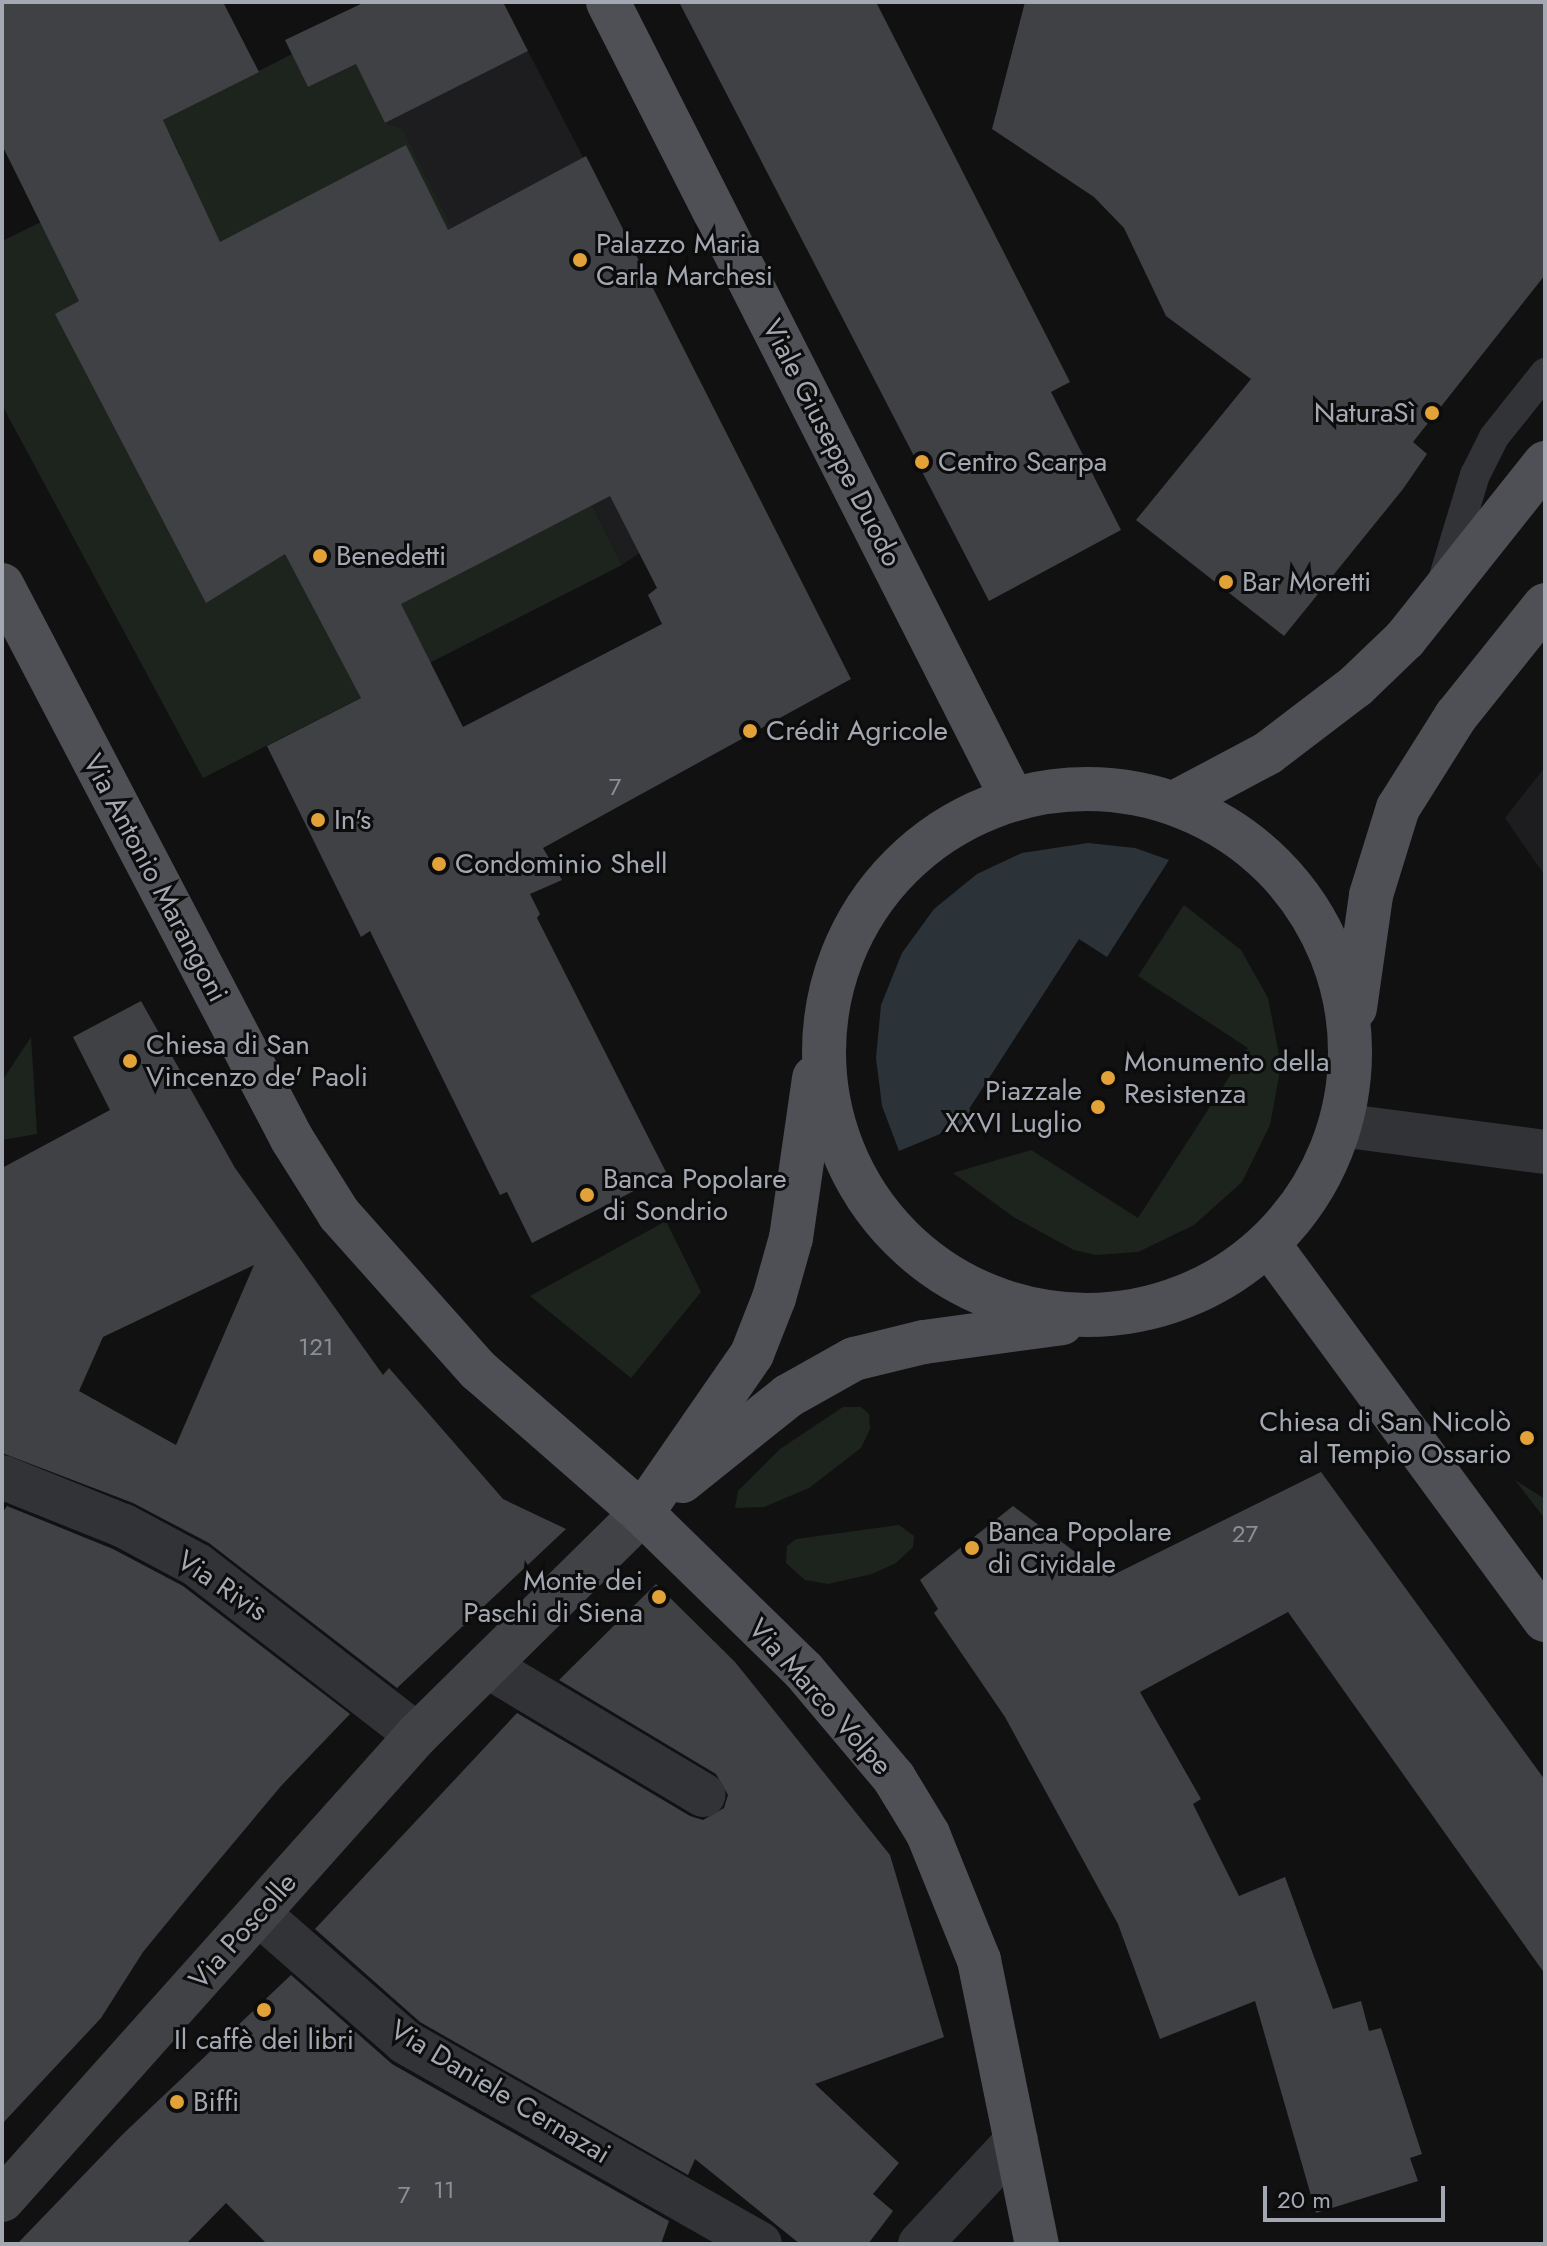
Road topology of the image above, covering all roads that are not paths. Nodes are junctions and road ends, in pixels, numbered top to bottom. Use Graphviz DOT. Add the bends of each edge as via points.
graph roads {
  1 [pos="608,2"];
  2 [pos="1545,373"];
  3 [pos="1545,463"];
  4 [pos="2,585"];
  5 [pos="1438,597"];
  6 [pos="1545,605"];
  7 [pos="1545,638"];
  8 [pos="1502,660"];
  9 [pos="1012,798"];
  10 [pos="1176,802"];
  11 [pos="827,1004"];
  12 [pos="1351,1058"];
  13 [pos="1340,1125"];
  14 [pos="1545,1152"];
  15 [pos="1273,1250"];
  16 [pos="1116,1313"];
  17 [pos="2,1477"];
  18 [pos="642,1513"];
  19 [pos="1545,1620"];
  20 [pos="487,1666"];
  21 [pos="417,1735"];
  22 [pos="703,1795"];
  23 [pos="259,1914"];
  24 [pos="1016,2141"];
  25 [pos="4,2195"];
  26 [pos="760,2244"];
  27 [pos="920,2244"];
  28 [pos="1037,2244"];
  1 -- 9 [label="main road, Viale Giuseppe Duodo"];
  2 -- 5 [label="lane" via="1494,437 1475,475"];
  3 -- 5 [label="main road"];
  4 -- 18 [label="main road, Via Antonio Marangoni" via="292,1139 339,1214 478,1370"];
  5 -- 10 [label="main road" via="1405,639 1309,726"];
  6 -- 8 [label="main road"];
  7 -- 8 [label="street"];
  8 -- 12 [label="main road" via="1423,764 1398,808 1359,958"];
  9 -- 10 [label="main road" via="1098,788"];
  9 -- 11 [label="main road" via="929,840 885,881 843,951"];
  10 -- 12 [label="main road" via="1249,843 1308,906 1342,985"];
  11 -- 16 [label="main road" via="822,1054 831,1118 844,1157 871,1204 903,1241 951,1278 1008,1303 1056,1313"];
  11 -- 18 [label="main road" via="791,1238 774,1298 752,1354"];
  12 -- 13 [label="main road"];
  13 -- 14 [label="street"];
  13 -- 15 [label="main road" via="1322,1175"];
  15 -- 16 [label="main road" via="1196,1293"];
  15 -- 19 [label="main road"];
  16 -- 18 [label="main road" via="924,1342 854,1359 788,1396"];
  17 -- 21 [label="street, Via Rivis" via="124,1526 197,1565"];
  18 -- 20 [label="street, Via Poscolle"];
  18 -- 24 [label="main road, Via Marco Volpe" via="841,1712 894,1778 928,1834 979,1960"];
  20 -- 21 [label="street, Via Poscolle"];
  20 -- 22 [label="street"];
  21 -- 23 [label="street, Via Poscolle"];
  23 -- 25 [label="street, Via Poscolle"];
  23 -- 26 [label="street, Via Daniele Cernazai" via="405,2042"];
  24 -- 27 [label="street"];
  24 -- 28 [label="main road, Via Marco Volpe"];
}
